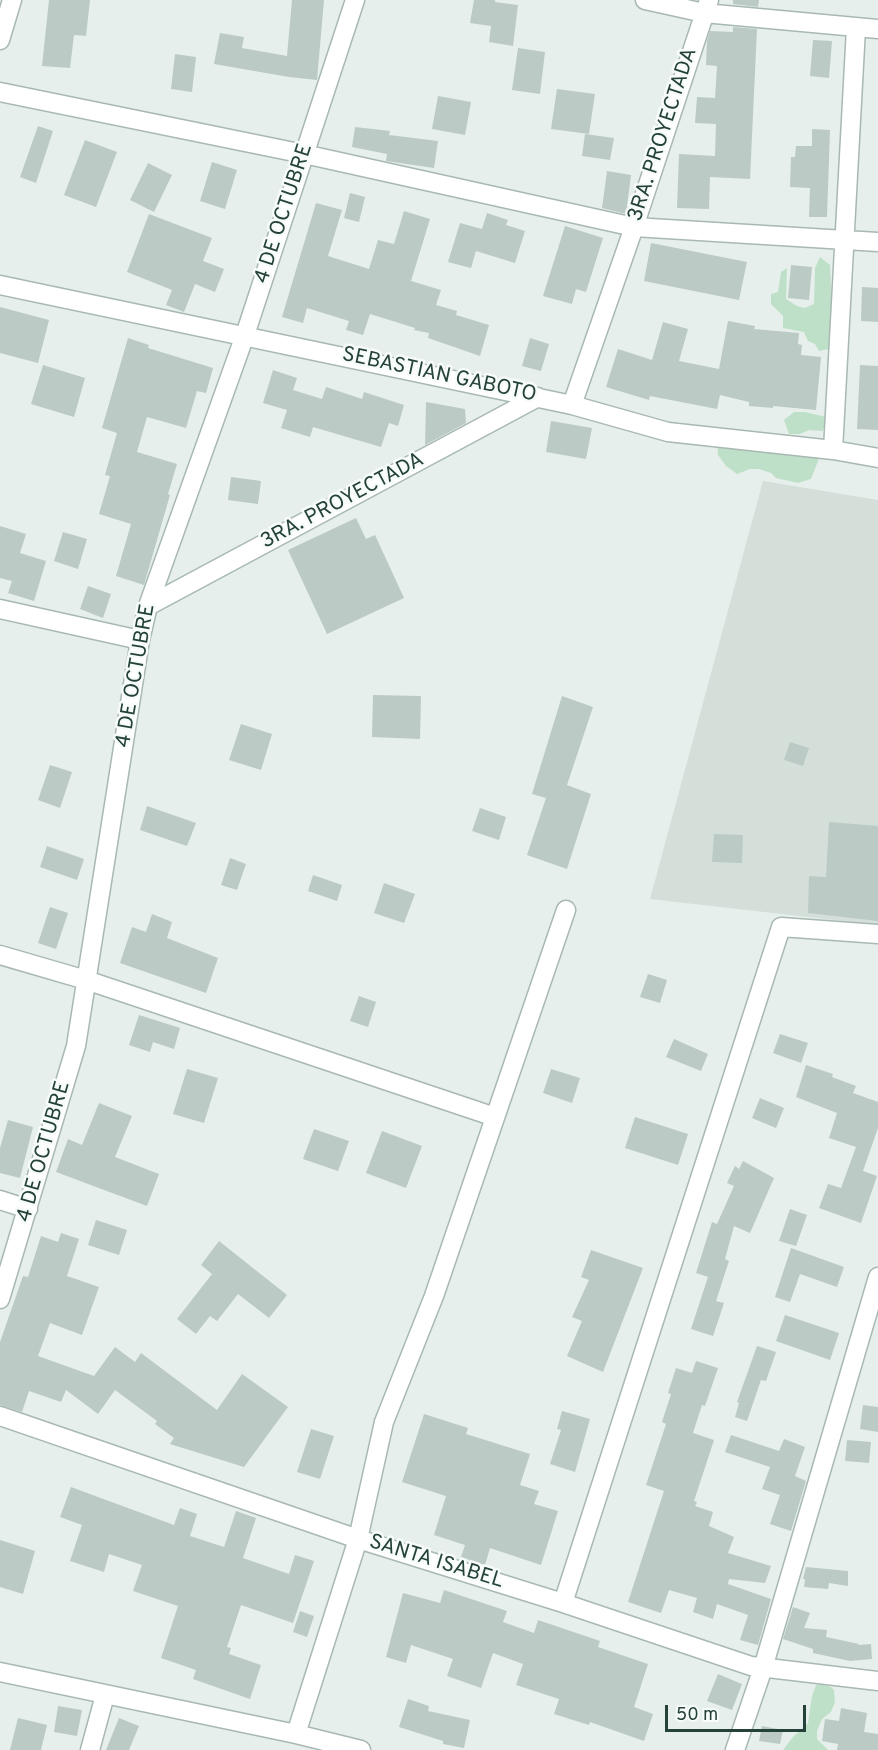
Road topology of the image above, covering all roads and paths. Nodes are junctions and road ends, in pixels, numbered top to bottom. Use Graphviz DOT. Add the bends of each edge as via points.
graph roads {
  1 [pos="12,0"];
  2 [pos="355,0"];
  3 [pos="645,0"];
  4 [pos="706,6"];
  5 [pos="856,28"];
  6 [pos="878,29"];
  7 [pos="0,40"];
  8 [pos="0,92"];
  9 [pos="304,154"];
  10 [pos="634,227"];
  11 [pos="844,240"];
  12 [pos="878,242"];
  13 [pos="0,285"];
  14 [pos="245,335"];
  15 [pos="538,397"];
  16 [pos="572,405"];
  17 [pos="832,450"];
  18 [pos="878,458"];
  19 [pos="148,606"];
  20 [pos="0,609"];
  21 [pos="140,640"];
  22 [pos="566,910"];
  23 [pos="878,934"];
  24 [pos="0,955"];
  25 [pos="86,980"];
  26 [pos="495,1117"];
  27 [pos="0,1200"];
  28 [pos="28,1209"];
  29 [pos="878,1276"];
  30 [pos="0,1299"];
  31 [pos="0,1416"];
  32 [pos="358,1539"];
  33 [pos="563,1603"];
  34 [pos="763,1668"];
  35 [pos="0,1672"];
  36 [pos="878,1681"];
  37 [pos="105,1695"];
  38 [pos="296,1734"];
  39 [pos="90,1750"];
  40 [pos="361,1750"];
  41 [pos="735,1750"];
  1 -- 7 [label="street"];
  2 -- 9 [label="street, 4 DE OCTUBRE"];
  3 -- 4 [label="street"];
  4 -- 5 [label="street"];
  4 -- 10 [label="street, 3RA. PROYECTADA"];
  5 -- 6 [label="street"];
  5 -- 11 [label="street"];
  8 -- 9 [label="street"];
  9 -- 10 [label="street"];
  9 -- 14 [label="street, 4 DE OCTUBRE"];
  10 -- 11 [label="street"];
  10 -- 16 [label="street, 3RA. PROYECTADA"];
  11 -- 12 [label="street"];
  11 -- 17 [label="street"];
  13 -- 14 [label="street, SEBASTIAN GABOTO"];
  14 -- 15 [label="street, SEBASTIAN GABOTO"];
  14 -- 19 [label="street, 4 DE OCTUBRE"];
  15 -- 16 [label="street, SEBASTIAN GABOTO"];
  15 -- 19 [label="street, 3RA. PROYECTADA"];
  16 -- 17 [label="street, SEBASTIAN GABOTO" via="668,432"];
  17 -- 18 [label="street, SEBASTIAN GABOTO"];
  19 -- 21 [label="street, 4 DE OCTUBRE"];
  20 -- 21 [label="street"];
  21 -- 25 [label="street, 4 DE OCTUBRE"];
  22 -- 26 [label="street"];
  23 -- 33 [label="street" via="781,927"];
  24 -- 25 [label="street"];
  25 -- 26 [label="street"];
  25 -- 28 [label="street, 4 DE OCTUBRE" via="76,1046"];
  26 -- 32 [label="street" via="434,1296 384,1422"];
  27 -- 28 [label="street"];
  28 -- 30 [label="street, 4 DE OCTUBRE"];
  29 -- 34 [label="street"];
  31 -- 32 [label="street, SANTA ISABEL"];
  32 -- 33 [label="street, SANTA ISABEL"];
  32 -- 38 [label="street"];
  33 -- 34 [label="street, SANTA ISABEL"];
  34 -- 36 [label="street, SANTA ISABEL"];
  34 -- 41 [label="street"];
  35 -- 37 [label="street"];
  37 -- 38 [label="street"];
  37 -- 39 [label="street"];
  38 -- 40 [label="street"];
}
